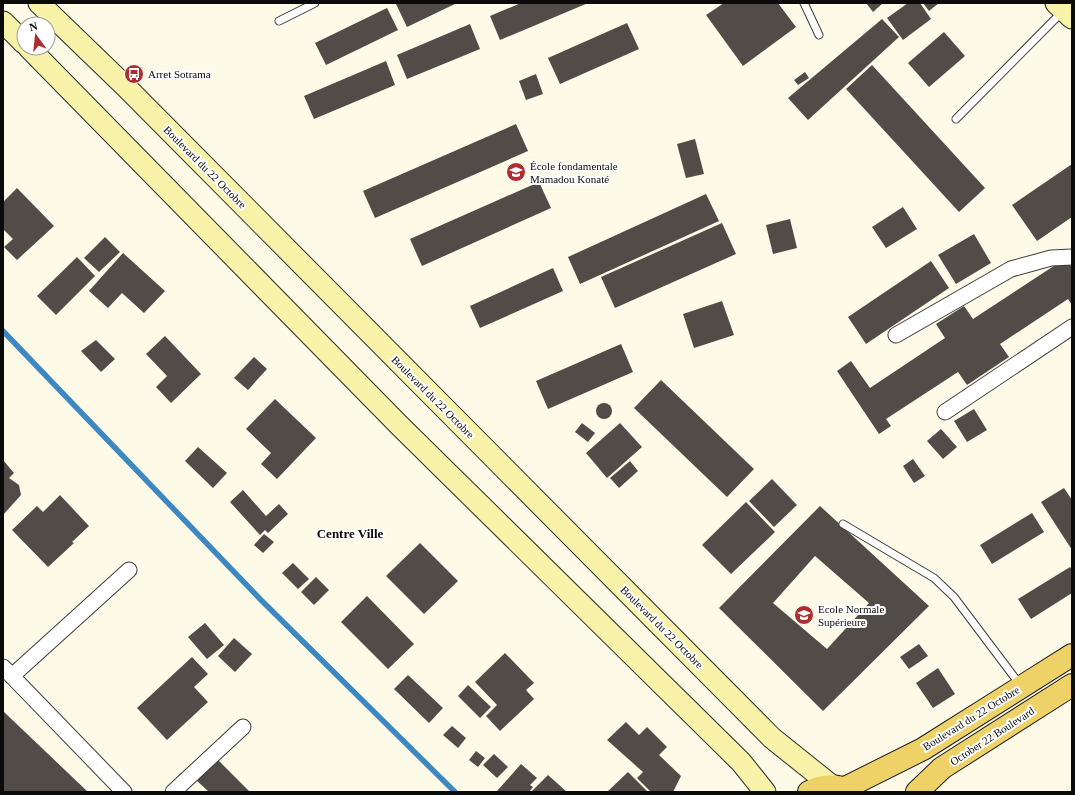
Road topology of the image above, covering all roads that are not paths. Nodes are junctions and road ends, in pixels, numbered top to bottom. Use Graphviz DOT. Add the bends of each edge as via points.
graph roads {
  1 [pos="39,3"];
  2 [pos="315,3"];
  3 [pos="804,3"];
  4 [pos="1064,10"];
  5 [pos="279,21"];
  6 [pos="3,22"];
  7 [pos="16,35"];
  8 [pos="819,35"];
  9 [pos="37,56"];
  10 [pos="956,119"];
  11 [pos="1072,258"];
  12 [pos="1072,327"];
  13 [pos="896,335"];
  14 [pos="945,412"];
  15 [pos="843,524"];
  16 [pos="129,570"];
  17 [pos="1072,655"];
  18 [pos="8,672"];
  19 [pos="1072,685"];
  20 [pos="1021,687"];
  21 [pos="243,727"];
  22 [pos="843,788"];
  23 [pos="124,792"];
  24 [pos="173,792"];
  25 [pos="765,792"];
  26 [pos="809,792"];
  27 [pos="917,792"];
  1 -- 22 [label="main road, Boulevard du 22 Octobre" via="132,93 772,738"];
  2 -- 5 [label="lane"];
  3 -- 8 [label="lane"];
  4 -- 10 [label="lane"];
  6 -- 7 [label="main road"];
  9 -- 25 [label="main road" via="399,424 741,762"];
  11 -- 13 [label="street" via="1051,258 1011,269"];
  12 -- 14 [label="street"];
  15 -- 20 [label="lane" via="934,578 954,597"];
  16 -- 18 [label="street"];
  17 -- 20 [label="main road, Boulevard du 22 Octobre"];
  18 -- 23 [label="street"];
  19 -- 27 [label="main road, October 22 Boulevard" via="942,768"];
  20 -- 22 [label="main road, Boulevard du 22 Octobre" via="923,749"];
  21 -- 24 [label="street"];
  22 -- 26 [label="main road" via="819,787"];
}
